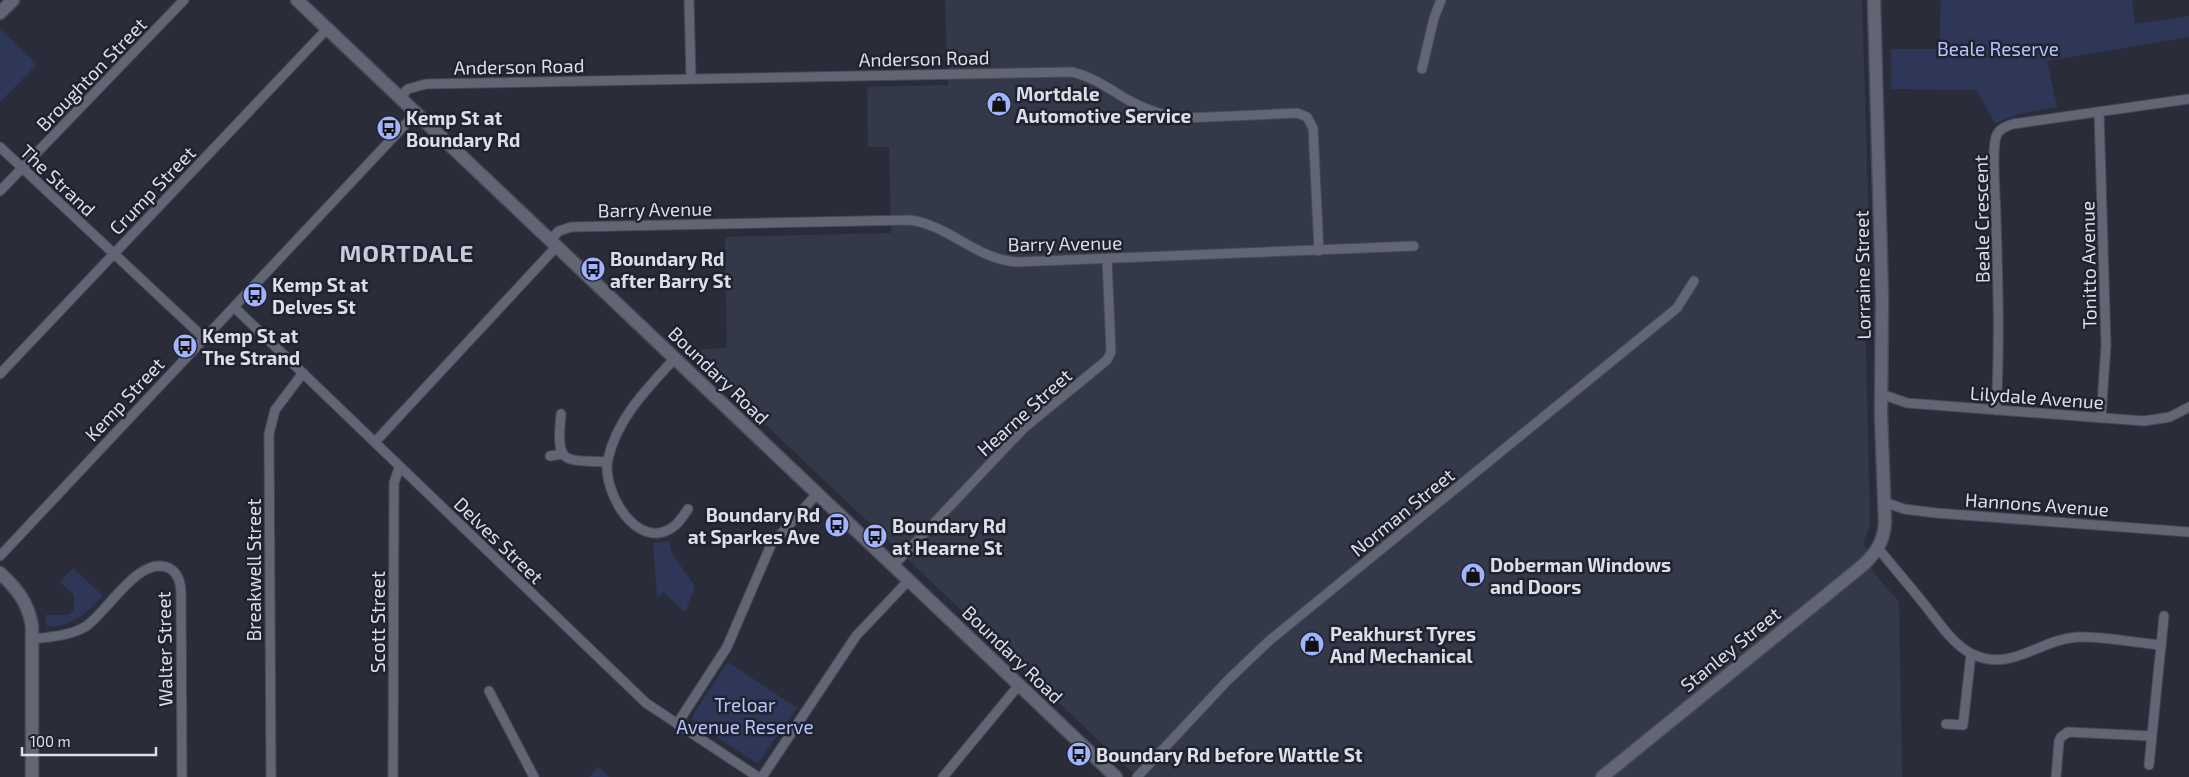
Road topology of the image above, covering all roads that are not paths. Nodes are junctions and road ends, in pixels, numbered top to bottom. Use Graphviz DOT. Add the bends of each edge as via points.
graph roads {
  1 [pos="13,0"];
  2 [pos="184,0"];
  3 [pos="297,0"];
  4 [pos="689,0"];
  5 [pos="1441,0"];
  6 [pos="1874,0"];
  7 [pos="0,13"];
  8 [pos="327,28"];
  9 [pos="1422,69"];
  10 [pos="691,78"];
  11 [pos="400,97"];
  12 [pos="2189,99"];
  13 [pos="417,112"];
  14 [pos="2099,112"];
  15 [pos="0,147"];
  16 [pos="22,168"];
  17 [pos="0,192"];
  18 [pos="554,243"];
  19 [pos="1414,246"];
  20 [pos="1319,250"];
  21 [pos="114,254"];
  22 [pos="1107,259"];
  23 [pos="1694,281"];
  24 [pos="234,307"];
  25 [pos="204,338"];
  26 [pos="675,358"];
  27 [pos="303,373"];
  28 [pos="0,374"];
  29 [pos="1881,394"];
  30 [pos="2189,407"];
  31 [pos="1996,410"];
  32 [pos="561,414"];
  33 [pos="2101,418"];
  34 [pos="375,442"];
  35 [pos="562,454"];
  36 [pos="550,456"];
  37 [pos="607,462"];
  38 [pos="399,468"];
  39 [pos="817,494"];
  40 [pos="1884,502"];
  41 [pos="688,510"];
  42 [pos="2189,532"];
  43 [pos="1878,548"];
  44 [pos="0,556"];
  45 [pos="894,565"];
  46 [pos="0,573"];
  47 [pos="909,580"];
  48 [pos="2164,616"];
  49 [pos="32,639"];
  50 [pos="2162,645"];
  51 [pos="1971,654"];
  52 [pos="1019,685"];
  53 [pos="489,691"];
  54 [pos="677,724"];
  55 [pos="1946,724"];
  56 [pos="2151,736"];
  57 [pos="2148,765"];
  58 [pos="32,777"];
  59 [pos="182,777"];
  60 [pos="271,777"];
  61 [pos="393,777"];
  62 [pos="534,777"];
  63 [pos="758,777"];
  64 [pos="762,777"];
  65 [pos="943,777"];
  66 [pos="1116,777"];
  67 [pos="1137,777"];
  68 [pos="1602,777"];
  69 [pos="2056,777"];
  1 -- 7 [label="street"];
  2 -- 16 [label="street, Broughton Street"];
  3 -- 8 [label="street, Boundary Road"];
  4 -- 10 [label="street"];
  5 -- 9 [label="street"];
  6 -- 29 [label="street, Lorraine Street" via="1882,298"];
  8 -- 11 [label="street, Boundary Road"];
  8 -- 21 [label="street, Crump Street"];
  10 -- 11 [label="street, Anderson Road" via="426,84 408,89"];
  10 -- 20 [label="street, Anderson Road" via="1065,71 1089,77 1130,101 1170,116 1300,114 1308,117 1313,128"];
  11 -- 13 [label="street, Boundary Road"];
  12 -- 14 [label="street, Beale Crescent"];
  13 -- 18 [label="street, Boundary Road"];
  13 -- 24 [label="street, Kemp Street"];
  14 -- 31 [label="street, Beale Crescent" via="2013,124 2001,130 1996,138 2000,335"];
  14 -- 33 [label="street, Tonitto Avenue" via="2106,345"];
  15 -- 16 [label="street, The Strand"];
  16 -- 17 [label="street, Broughton Street"];
  16 -- 21 [label="street, The Strand"];
  18 -- 22 [label="street, Barry Avenue" via="559,231 571,227 910,220 938,227 998,260"];
  18 -- 26 [label="street, Boundary Road"];
  18 -- 34 [label="street"];
  19 -- 20 [label="street, Barry Avenue"];
  20 -- 22 [label="street, Barry Avenue"];
  21 -- 25 [label="street, The Strand"];
  21 -- 28 [label="street, Crump Street"];
  22 -- 45 [label="street, Hearne Street" via="1111,352 1107,360 1024,428"];
  23 -- 67 [label="street, Norman Street" via="1677,308 1270,640"];
  24 -- 25 [label="street, Kemp Street"];
  24 -- 27 [label="street, Delves Street"];
  25 -- 44 [label="street, Kemp Street"];
  26 -- 37 [label="street" via="628,414"];
  26 -- 39 [label="street, Boundary Road"];
  27 -- 34 [label="street, Delves Street"];
  27 -- 60 [label="street, Breakwell Street" via="275,410 268,434"];
  29 -- 31 [label="street, Lilydale Avenue" via="1900,401"];
  29 -- 40 [label="street, Lorraine Street"];
  30 -- 33 [label="street, Lilydale Avenue" via="2157,421"];
  31 -- 33 [label="street, Lilydale Avenue"];
  32 -- 35 [label="street"];
  34 -- 38 [label="street, Delves Street"];
  35 -- 36 [label="street"];
  35 -- 37 [label="street" via="572,461"];
  37 -- 41 [label="street" via="610,488 616,504 629,520 644,530 659,532 670,529"];
  38 -- 54 [label="street, Delves Street" via="646,703"];
  38 -- 61 [label="street, Scott Street" via="394,483"];
  39 -- 45 [label="street, Boundary Road"];
  39 -- 54 [label="street" via="772,545 727,647"];
  40 -- 42 [label="street, Hannons Avenue" via="1904,509 1936,513"];
  40 -- 43 [label="street, Lorraine Street" via="1884,533"];
  43 -- 51 [label="street" via="1942,627"];
  43 -- 68 [label="street, Stanley Street" via="1862,566"];
  45 -- 47 [label="street, Boundary Road"];
  46 -- 49 [label="street" via="18,591 27,606"];
  47 -- 52 [label="street, Boundary Road"];
  47 -- 64 [label="street" via="856,636"];
  48 -- 50 [label="street"];
  49 -- 58 [label="street"];
  49 -- 59 [label="street, Walter Street" via="64,635 85,626 146,569 161,566 172,570 179,579 181,591"];
  50 -- 51 [label="street" via="2080,637 2066,638 2016,658 1986,659"];
  50 -- 56 [label="street"];
  51 -- 55 [label="street" via="1963,725"];
  52 -- 65 [label="street"];
  52 -- 66 [label="street, Boundary Road"];
  53 -- 62 [label="street"];
  54 -- 63 [label="street, Delves Street"];
  56 -- 57 [label="street"];
  56 -- 69 [label="street" via="2068,732 2059,741"];
}
